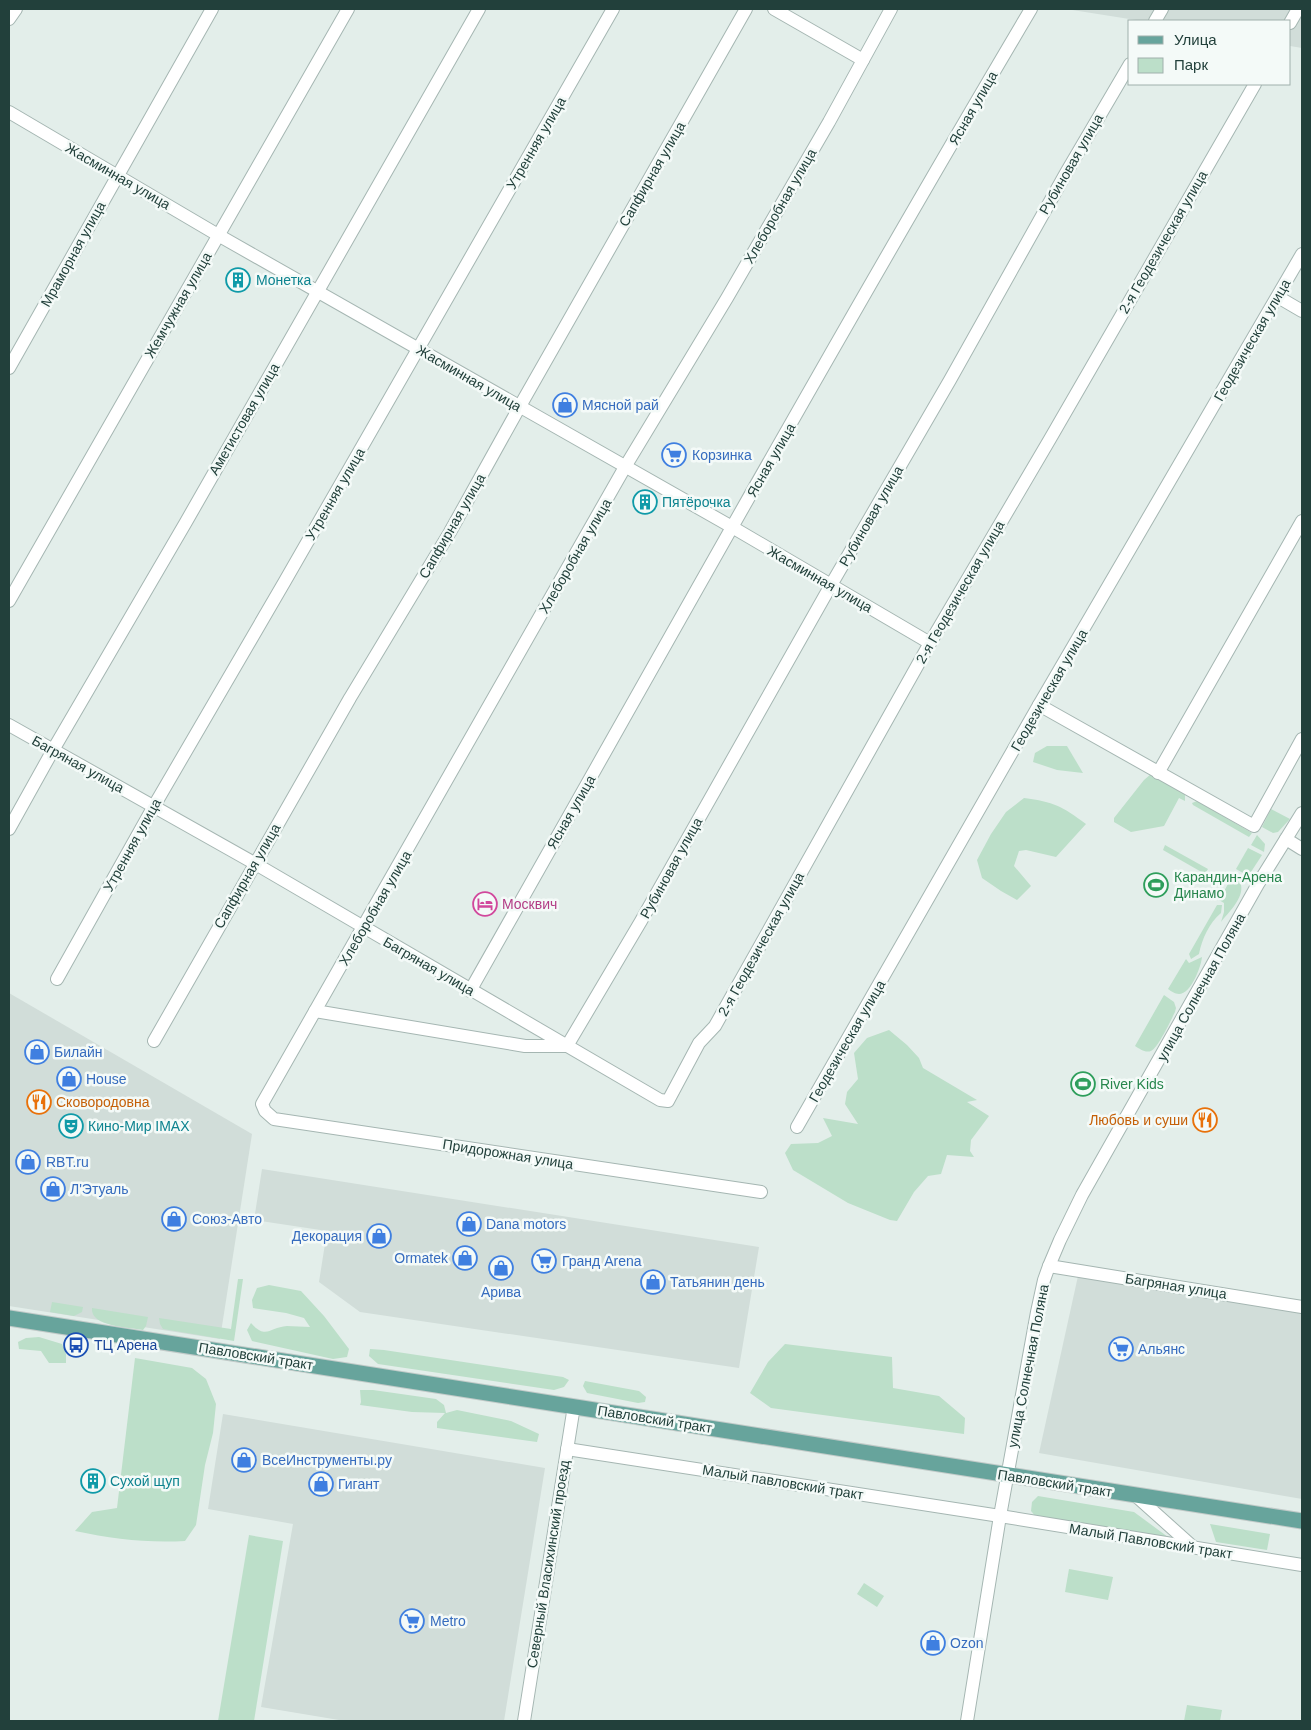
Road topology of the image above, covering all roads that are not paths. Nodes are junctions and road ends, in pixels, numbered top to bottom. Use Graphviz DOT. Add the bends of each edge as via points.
graph roads {
  1 [pos="16,9"];
  2 [pos="212,9"];
  3 [pos="348,9"];
  4 [pos="479,9"];
  5 [pos="613,9"];
  6 [pos="746,9"];
  7 [pos="774,9"];
  8 [pos="891,9"];
  9 [pos="1031,9"];
  10 [pos="1162,9"];
  11 [pos="1298,9"];
  12 [pos="9,19"];
  13 [pos="1156,20"];
  14 [pos="1291,21"];
  15 [pos="863,60"];
  16 [pos="1128,67"];
  17 [pos="1254,85"];
  18 [pos="9,112"];
  19 [pos="117,175"];
  20 [pos="218,235"];
  21 [pos="1302,254"];
  22 [pos="317,291"];
  23 [pos="1278,297"];
  24 [pos="1302,311"];
  25 [pos="418,349"];
  26 [pos="9,368"];
  27 [pos="520,406"];
  28 [pos="625,467"];
  29 [pos="1302,521"];
  30 [pos="732,528"];
  31 [pos="831,585"];
  32 [pos="9,601"];
  33 [pos="930,643"];
  34 [pos="1040,706"];
  35 [pos="9,725"];
  36 [pos="1302,739"];
  37 [pos="53,750"];
  38 [pos="1158,773"];
  39 [pos="154,806"];
  40 [pos="1302,813"];
  41 [pos="9,829"];
  42 [pos="1286,839"];
  43 [pos="1302,849"];
  44 [pos="254,863"];
  45 [pos="364,928"];
  46 [pos="58,979"];
  47 [pos="470,991"];
  48 [pos="315,1011"];
  49 [pos="154,1042"];
  50 [pos="567,1046"];
  51 [pos="668,1101"];
  52 [pos="262,1104"];
  53 [pos="797,1127"];
  54 [pos="761,1192"];
  55 [pos="1049,1266"];
  56 [pos="1302,1307"];
  57 [pos="9,1318"];
  58 [pos="574,1406"];
  59 [pos="566,1449"];
  60 [pos="1008,1475"];
  61 [pos="1135,1495"];
  62 [pos="1000,1516"];
  63 [pos="1302,1521"];
  64 [pos="1193,1547"];
  65 [pos="1302,1565"];
  66 [pos="524,1721"];
  67 [pos="967,1721"];
  1 -- 12 [label="street"];
  2 -- 19 [label="street, Мраморная улица"];
  3 -- 20 [label="street, Жемчужная улица"];
  4 -- 22 [label="street, Аметистовая улица"];
  5 -- 25 [label="street, Утренняя улица"];
  6 -- 27 [label="street, Сапфирная улица"];
  7 -- 15 [label="street"];
  8 -- 15 [label="street, Хлеборобная улица"];
  9 -- 30 [label="street, Ясная улица"];
  10 -- 13 [label="street"];
  11 -- 14 [label="street"];
  15 -- 28 [label="street, Хлеборобная улица"];
  16 -- 31 [label="street, Рубиновая улица"];
  17 -- 33 [label="street, 2-я Геодезическая улица"];
  18 -- 19 [label="street, Жасминная улица"];
  19 -- 20 [label="street, Жасминная улица"];
  19 -- 26 [label="street, Мраморная улица"];
  20 -- 22 [label="street, Жасминная улица"];
  20 -- 32 [label="street, Жемчужная улица"];
  21 -- 23 [label="street, Геодезическая улица"];
  22 -- 25 [label="street, Жасминная улица"];
  22 -- 37 [label="street, Аметистовая улица"];
  23 -- 24 [label="street"];
  23 -- 34 [label="street, Геодезическая улица"];
  25 -- 27 [label="street, Жасминная улица"];
  25 -- 39 [label="street, Утренняя улица"];
  27 -- 28 [label="street, Жасминная улица"];
  27 -- 44 [label="street, Сапфирная улица" via="450,532"];
  28 -- 30 [label="street, Жасминная улица"];
  28 -- 45 [label="street, Хлеборобная улица"];
  29 -- 38 [label="street"];
  30 -- 31 [label="street, Жасминная улица"];
  30 -- 47 [label="street, Ясная улица"];
  31 -- 33 [label="street, Жасминная улица"];
  31 -- 50 [label="street, Рубиновая улица"];
  33 -- 51 [label="street, 2-я Геодезическая улица" via="715,1026 699,1043"];
  34 -- 38 [label="street"];
  34 -- 53 [label="street, Геодезическая улица"];
  35 -- 37 [label="street, Багряная улица"];
  36 -- 38 [label="street" via="1254,826"];
  37 -- 39 [label="street, Багряная улица"];
  37 -- 41 [label="street, Аметистовая улица"];
  39 -- 44 [label="street, Багряная улица"];
  39 -- 46 [label="street, Утренняя улица"];
  40 -- 42 [label="street, улица Солнечная Поляна"];
  42 -- 43 [label="street"];
  42 -- 55 [label="street, улица Солнечная Поляна" via="1082,1195"];
  44 -- 45 [label="street, Багряная улица"];
  44 -- 49 [label="street, Сапфирная улица"];
  45 -- 47 [label="street, Багряная улица"];
  45 -- 48 [label="street, Хлеборобная улица"];
  47 -- 50 [label="street, Багряная улица"];
  48 -- 50 [label="street" via="525,1046"];
  48 -- 52 [label="street, Хлеборобная улица"];
  50 -- 51 [label="street, Багряная улица" via="660,1100"];
  52 -- 54 [label="street, Придорожная улица" via="274,1119"];
  55 -- 56 [label="street, Багряная улица"];
  55 -- 60 [label="street, улица Солнечная Поляна" via="1037,1312"];
  57 -- 58 [label="main road, Павловский тракт"];
  58 -- 59 [label="street, Северный Власихинский проезд"];
  58 -- 60 [label="main road, Павловский тракт"];
  59 -- 62 [label="street, Малый павловский тракт"];
  59 -- 66 [label="street, Северный Власихинский проезд"];
  60 -- 61 [label="main road, Павловский тракт"];
  60 -- 62 [label="street, улица Солнечная Поляна"];
  61 -- 63 [label="main road, Павловский тракт"];
  61 -- 64 [label="street"];
  62 -- 64 [label="street, Малый Павловский тракт"];
  62 -- 67 [label="street"];
  64 -- 65 [label="street, Малый Павловский тракт"];
}
